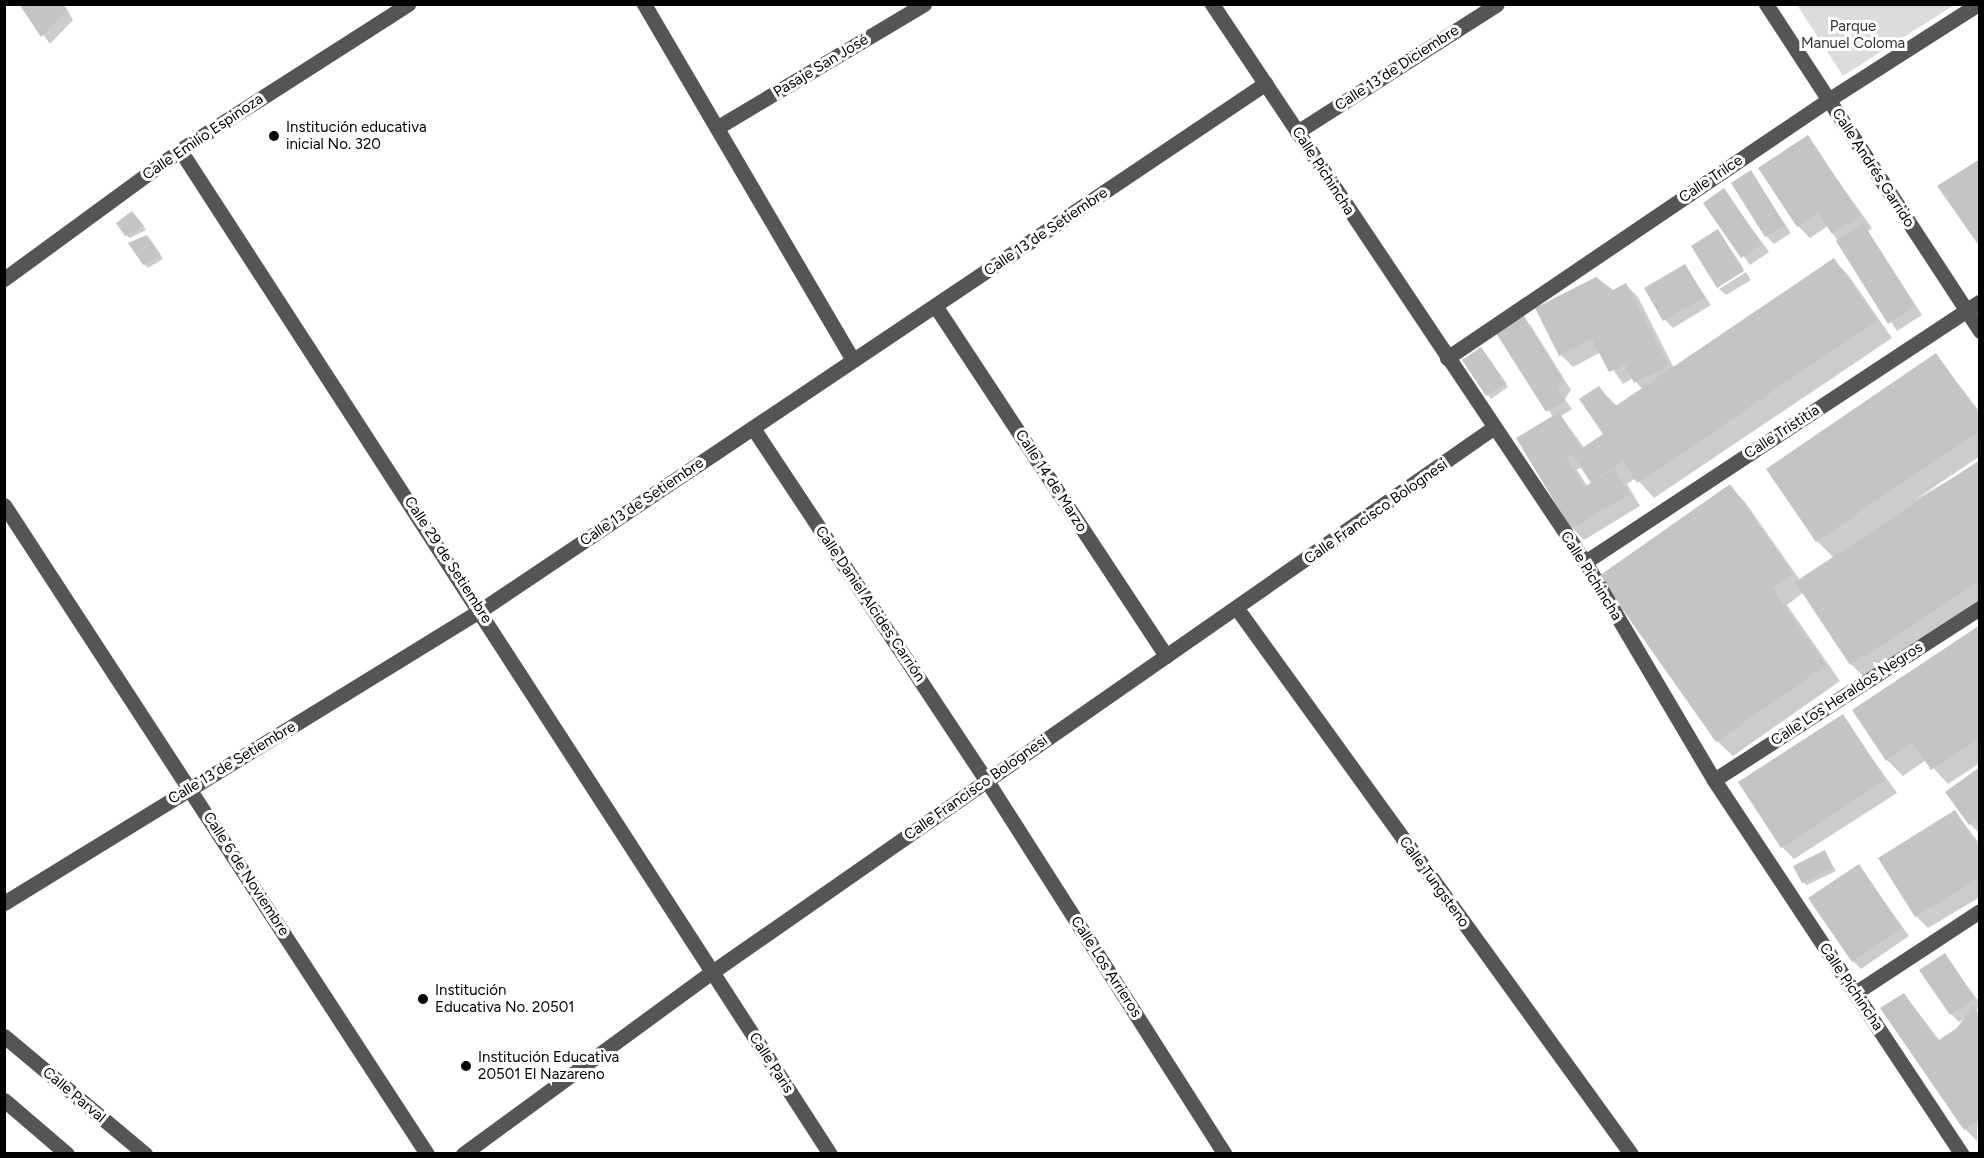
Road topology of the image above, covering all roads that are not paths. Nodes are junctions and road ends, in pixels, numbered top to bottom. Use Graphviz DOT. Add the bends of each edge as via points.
graph roads {
  1 [pos="408,4"];
  2 [pos="644,4"];
  3 [pos="924,4"];
  4 [pos="1212,4"];
  5 [pos="1497,4"];
  6 [pos="1766,4"];
  7 [pos="1977,4"];
  8 [pos="1266,82"];
  9 [pos="1828,100"];
  10 [pos="718,127"];
  11 [pos="1296,132"];
  12 [pos="180,150"];
  13 [pos="4,279"];
  14 [pos="1980,302"];
  15 [pos="936,307"];
  16 [pos="1966,310"];
  17 [pos="1980,331"];
  18 [pos="852,358"];
  19 [pos="1447,358"];
  20 [pos="753,428"];
  21 [pos="1493,428"];
  22 [pos="4,505"];
  23 [pos="1585,562"];
  24 [pos="1980,608"];
  25 [pos="481,610"];
  26 [pos="1238,610"];
  27 [pos="1166,656"];
  28 [pos="1714,780"];
  29 [pos="987,781"];
  30 [pos="191,788"];
  31 [pos="4,903"];
  32 [pos="1980,911"];
  33 [pos="712,972"];
  34 [pos="1855,993"];
  35 [pos="4,1036"];
  36 [pos="4,1100"];
  37 [pos="1628,1152"];
  38 [pos="67,1154"];
  39 [pos="146,1154"];
  40 [pos="427,1154"];
  41 [pos="463,1154"];
  42 [pos="830,1154"];
  43 [pos="1225,1154"];
  44 [pos="1962,1154"];
  1 -- 12 [label="street, Calle Emilio Espinoza"];
  2 -- 10 [label="street"];
  3 -- 10 [label="street, Pasaje San José"];
  4 -- 8 [label="street, Calle Pichincha"];
  5 -- 11 [label="street, Calle 13 de Diciembre"];
  6 -- 9 [label="street, Calle Andrés Garrido"];
  7 -- 9 [label="street, Calle Trilce"];
  8 -- 11 [label="street, Calle Pichincha"];
  8 -- 15 [label="street, Calle 13 de Setiembre"];
  9 -- 16 [label="street, Calle Andrés Garrido"];
  9 -- 19 [label="street, Calle Trilce"];
  10 -- 18 [label="street"];
  11 -- 19 [label="street, Calle Pichincha"];
  12 -- 13 [label="street, Calle Emilio Espinoza"];
  12 -- 25 [label="street, Calle 29 de Setiembre"];
  14 -- 16 [label="street, Calle Tristitia"];
  15 -- 18 [label="street, Calle 13 de Setiembre"];
  15 -- 27 [label="street, Calle 14 de Marzo"];
  16 -- 17 [label="street, Calle Andrés Garrido"];
  16 -- 23 [label="street, Calle Tristitia"];
  18 -- 20 [label="street, Calle 13 de Setiembre"];
  19 -- 21 [label="street, Calle Pichincha"];
  20 -- 25 [label="street, Calle 13 de Setiembre"];
  20 -- 29 [label="street, Calle Daniel Alcides Carrión"];
  21 -- 23 [label="street, Calle Pichincha"];
  21 -- 26 [label="street, Calle Francisco Bolognesi"];
  22 -- 30 [label="street, Calle 6 de Noviembre"];
  23 -- 28 [label="street, Calle Pichincha"];
  24 -- 28 [label="street, Calle Los Heraldos Negros"];
  25 -- 30 [label="street, Calle 13 de Setiembre"];
  25 -- 33 [label="street, Calle 29 de Setiembre"];
  26 -- 27 [label="street, Calle Francisco Bolognesi"];
  26 -- 37 [label="street, Calle Tungsteno"];
  27 -- 29 [label="street, Calle Francisco Bolognesi"];
  28 -- 34 [label="street, Calle Pichincha"];
  29 -- 33 [label="street, Calle Francisco Bolognesi"];
  29 -- 43 [label="street, Calle Los Arrieros"];
  30 -- 31 [label="street, Calle 13 de Setiembre"];
  30 -- 40 [label="street, Calle 6 de Noviembre"];
  32 -- 34 [label="street"];
  33 -- 41 [label="street, Calle Francisco Bolognesi"];
  33 -- 42 [label="street, Calle Paris"];
  34 -- 44 [label="street, Calle Pichincha"];
  35 -- 39 [label="street, Calle Parval"];
  36 -- 38 [label="street"];
}
